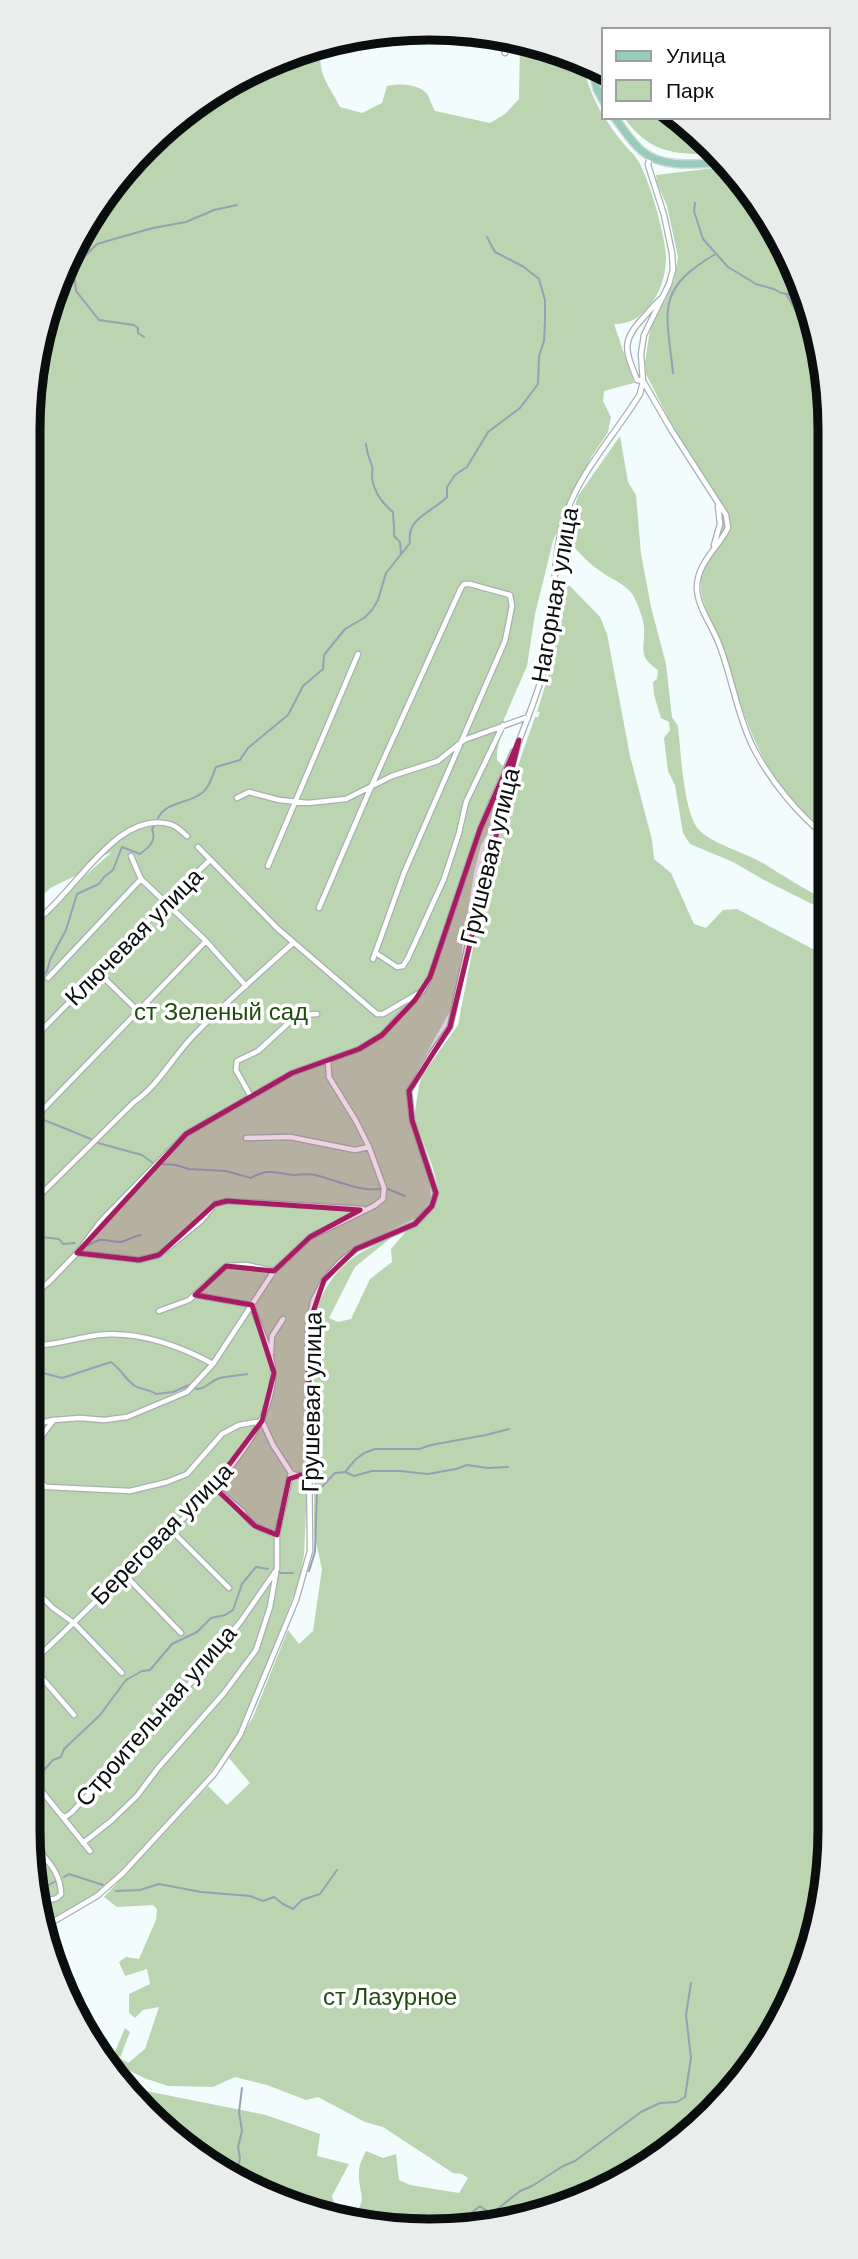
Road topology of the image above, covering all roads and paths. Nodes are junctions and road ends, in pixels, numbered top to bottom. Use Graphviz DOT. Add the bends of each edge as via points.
graph roads {
  1 [pos="504,48"];
  2 [pos="505,53"];
  3 [pos="594,77"];
  4 [pos="602,98"];
  5 [pos="616,119"];
  6 [pos="650,156"];
  7 [pos="711,162"];
  8 [pos="663,297"];
  9 [pos="643,381"];
  10 [pos="717,504"];
  11 [pos="710,552"];
  12 [pos="358,654"];
  13 [pos="528,716"];
  14 [pos="504,724"];
  15 [pos="464,740"];
  16 [pos="519,740"];
  17 [pos="371,787"];
  18 [pos="237,798"];
  19 [pos="295,802"];
  20 [pos="818,829"];
  21 [pos="187,836"];
  22 [pos="198,847"];
  23 [pos="131,856"];
  24 [pos="210,860"];
  25 [pos="268,866"];
  26 [pos="141,879"];
  27 [pos="165,902"];
  28 [pos="320,908"];
  29 [pos="40,916"];
  30 [pos="206,941"];
  31 [pos="293,943"];
  32 [pos="376,953"];
  33 [pos="373,959"];
  34 [pos="99,973"];
  35 [pos="48,978"];
  36 [pos="246,986"];
  37 [pos="423,990"];
  38 [pos="138,1011"];
  39 [pos="317,1014"];
  40 [pos="40,1032"];
  41 [pos="328,1060"];
  42 [pos="250,1095"];
  43 [pos="40,1113"];
  44 [pos="246,1138"];
  45 [pos="369,1147"];
  46 [pos="40,1194"];
  47 [pos="367,1209"];
  48 [pos="78,1253"];
  49 [pos="274,1270"];
  50 [pos="40,1289"];
  51 [pos="195,1295"];
  52 [pos="252,1305"];
  53 [pos="159,1311"];
  54 [pos="284,1319"];
  55 [pos="40,1344"];
  56 [pos="270,1358"];
  57 [pos="213,1364"];
  58 [pos="53,1420"];
  59 [pos="262,1421"];
  60 [pos="40,1423"];
  61 [pos="40,1438"];
  62 [pos="310,1472"];
  63 [pos="291,1473"];
  64 [pos="40,1484"];
  65 [pos="40,1486"];
  66 [pos="44,1486"];
  67 [pos="214,1486"];
  68 [pos="172,1531"];
  69 [pos="277,1535"];
  70 [pos="277,1569"];
  71 [pos="124,1574"];
  72 [pos="229,1588"];
  73 [pos="40,1595"];
  74 [pos="74,1623"];
  75 [pos="181,1633"];
  76 [pos="40,1655"];
  77 [pos="122,1674"];
  78 [pos="40,1677"];
  79 [pos="74,1715"];
  80 [pos="40,1790"];
  81 [pos="61,1815"];
  82 [pos="83,1843"];
  83 [pos="90,1851"];
  84 [pos="41,1853"];
  85 [pos="47,1900"];
  86 [pos="51,1923"];
  1 -- 2 [label="street"];
  3 -- 4 [label="main road"];
  5 -- 6 [label="main road"];
  6 -- 7 [label="main road" via="672,163"];
  6 -- 8 [label="street" via="648,165 672,253 673,270"];
  8 -- 9 [label="street" via="644,335"];
  8 -- 9 [label="street" via="631,331 627,342 637,380"];
  9 -- 10 [label="street"];
  9 -- 13 [label="street, Нагорная улица" via="633,406 572,497 564,520 549,644"];
  10 -- 11 [label="street" via="720,524"];
  10 -- 11 [label="street" via="728,528"];
  11 -- 20 [label="street" via="697,589 753,748 798,812"];
  12 -- 19 [label="street"];
  13 -- 14 [label="street"];
  13 -- 16 [label="street, Нагорная улица"];
  14 -- 15 [label="street"];
  14 -- 32 [label="street" via="466,802 444,879 408,958 397,967"];
  15 -- 17 [label="street" via="438,761"];
  15 -- 17 [label="street" via="505,641 512,606 510,595 470,584 461,588"];
  15 -- 32 [label="street" via="404,873"];
  16 -- 37 [label="street, Нагорная улица" via="480,829"];
  16 -- 62 [label="street, Грушевая улица" via="450,1027 409,1091 412,1120 436,1193 432,1206 415,1224 356,1249 339,1263 313,1301 308,1327"];
  17 -- 19 [label="street" via="346,799"];
  17 -- 28 [label="street"];
  18 -- 19 [label="street" via="256,792"];
  19 -- 25 [label="street"];
  21 -- 29 [label="street" via="175,826 154,821 139,824 87,866"];
  22 -- 24 [label="street"];
  23 -- 26 [label="street"];
  24 -- 27 [label="street, Ключевая улица"];
  24 -- 31 [label="street"];
  26 -- 27 [label="street"];
  26 -- 35 [label="street"];
  27 -- 30 [label="street"];
  27 -- 34 [label="street, Ключевая улица"];
  30 -- 36 [label="street"];
  30 -- 38 [label="street"];
  31 -- 36 [label="street"];
  31 -- 37 [label="street" via="377,1014"];
  32 -- 33 [label="street"];
  34 -- 38 [label="street"];
  34 -- 40 [label="street, Ключевая улица"];
  36 -- 46 [label="street" via="185,1044 149,1091"];
  37 -- 41 [label="street, Нагорная улица" via="382,1035"];
  38 -- 43 [label="street"];
  39 -- 42 [label="street" via="294,1018 258,1051 237,1061 236,1070"];
  41 -- 42 [label="street, Нагорная улица"];
  41 -- 45 [label="street" via="329,1077"];
  42 -- 48 [label="street, Нагорная улица" via="186,1134 101,1221"];
  44 -- 45 [label="street" via="290,1137 355,1150"];
  45 -- 47 [label="street" via="385,1195"];
  47 -- 48 [label="street" via="227,1200 215,1204 159,1255 139,1260"];
  47 -- 49 [label="street" via="310,1237"];
  48 -- 50 [label="street, Нагорная улица"];
  49 -- 51 [label="street" via="226,1266"];
  49 -- 52 [label="street"];
  51 -- 52 [label="street"];
  51 -- 53 [label="street"];
  52 -- 56 [label="street, Береговая улица"];
  52 -- 57 [label="street"];
  54 -- 56 [label="street" via="272,1336"];
  55 -- 57 [label="street" via="119,1334 164,1342"];
  56 -- 59 [label="street, Береговая улица" via="272,1390"];
  57 -- 58 [label="street" via="187,1392 127,1417"];
  58 -- 60 [label="street"];
  58 -- 61 [label="street"];
  59 -- 63 [label="street"];
  59 -- 66 [label="street" via="222,1434 187,1474 167,1482 130,1491"];
  59 -- 67 [label="street, Береговая улица"];
  62 -- 63 [label="street"];
  62 -- 86 [label="street, Грушевая улица" via="310,1551 304,1577 240,1735 214,1774 123,1873 97,1896"];
  63 -- 69 [label="street"];
  64 -- 66 [label="street"];
  65 -- 66 [label="street"];
  67 -- 68 [label="street, Береговая улица"];
  67 -- 69 [label="street" via="255,1526"];
  68 -- 71 [label="street, Береговая улица"];
  68 -- 72 [label="street"];
  69 -- 70 [label="street"];
  70 -- 81 [label="street, Строительная улица" via="175,1702 71,1813"];
  70 -- 82 [label="street" via="256,1650 137,1796"];
  71 -- 74 [label="street, Береговая улица"];
  71 -- 75 [label="street"];
  73 -- 74 [label="street"];
  74 -- 76 [label="street, Береговая улица"];
  74 -- 77 [label="street"];
  78 -- 79 [label="street"];
  80 -- 81 [label="street"];
  81 -- 82 [label="street"];
  82 -- 83 [label="street"];
  84 -- 85 [label="street" via="61,1882 58,1898"];
}
